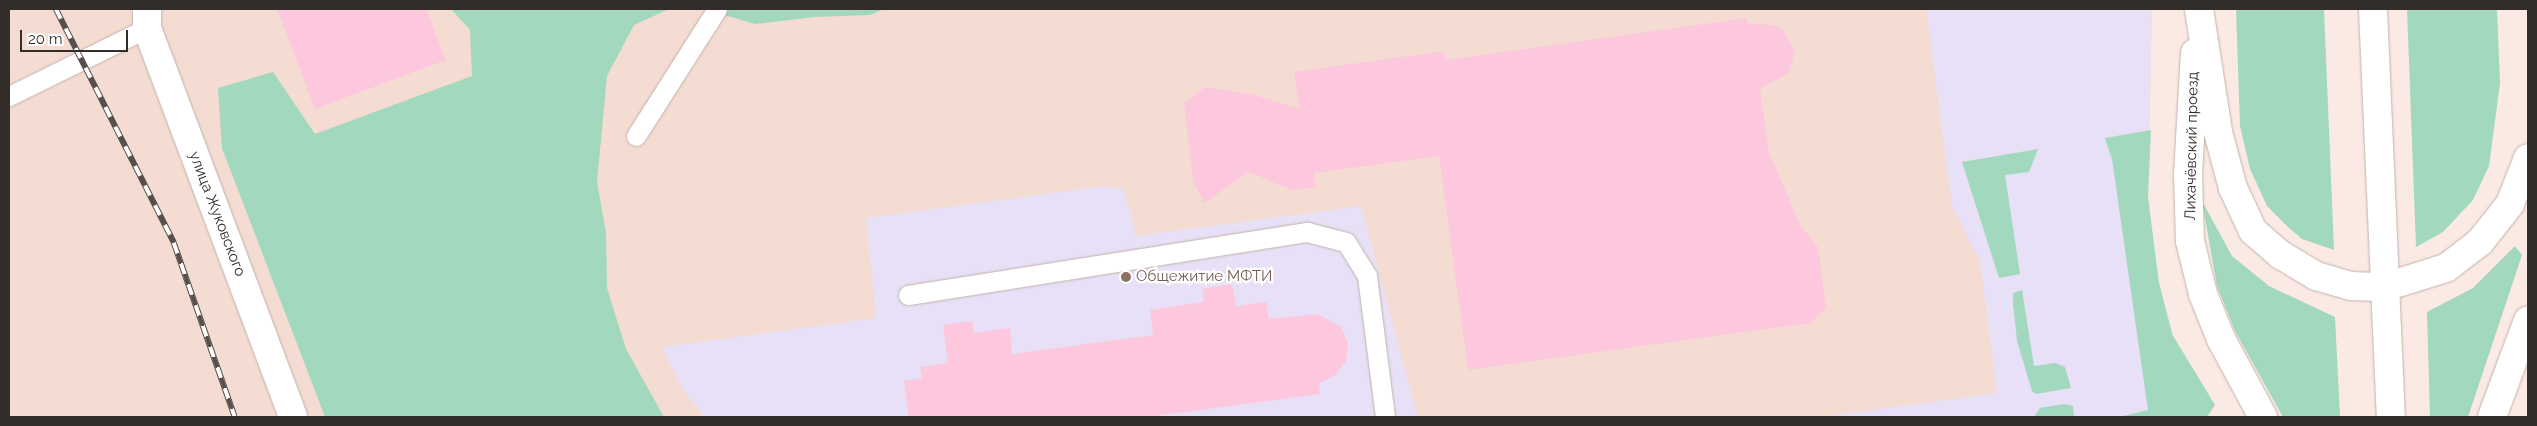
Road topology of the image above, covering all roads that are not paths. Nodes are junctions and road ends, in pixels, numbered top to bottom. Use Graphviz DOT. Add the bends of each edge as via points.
graph roads {
  1 [pos="717,9"];
  2 [pos="2199,9"];
  3 [pos="2373,9"];
  4 [pos="147,18"];
  5 [pos="9,96"];
  6 [pos="636,136"];
  7 [pos="2528,158"];
  8 [pos="2385,287"];
  9 [pos="908,294"];
  10 [pos="2528,320"];
  11 [pos="293,417"];
  12 [pos="1385,417"];
  13 [pos="2263,417"];
  14 [pos="2392,417"];
  15 [pos="2492,417"];
  1 -- 6 [label="lane"];
  2 -- 8 [label="main road" via="2218,132 2233,188 2253,231 2281,255 2316,276 2350,286"];
  2 -- 13 [label="main road, Лихачёвский проезд" via="2188,175 2190,241 2203,294 2214,321"];
  3 -- 8 [label="main road"];
  4 -- 5 [label="lane"];
  4 -- 11 [label="main road, улица Жуковского"];
  7 -- 8 [label="main road" via="2510,204 2480,242 2446,268"];
  8 -- 14 [label="main road"];
  9 -- 12 [label="lane" via="1307,232 1346,242 1366,276"];
  10 -- 15 [label="main road"];
}
